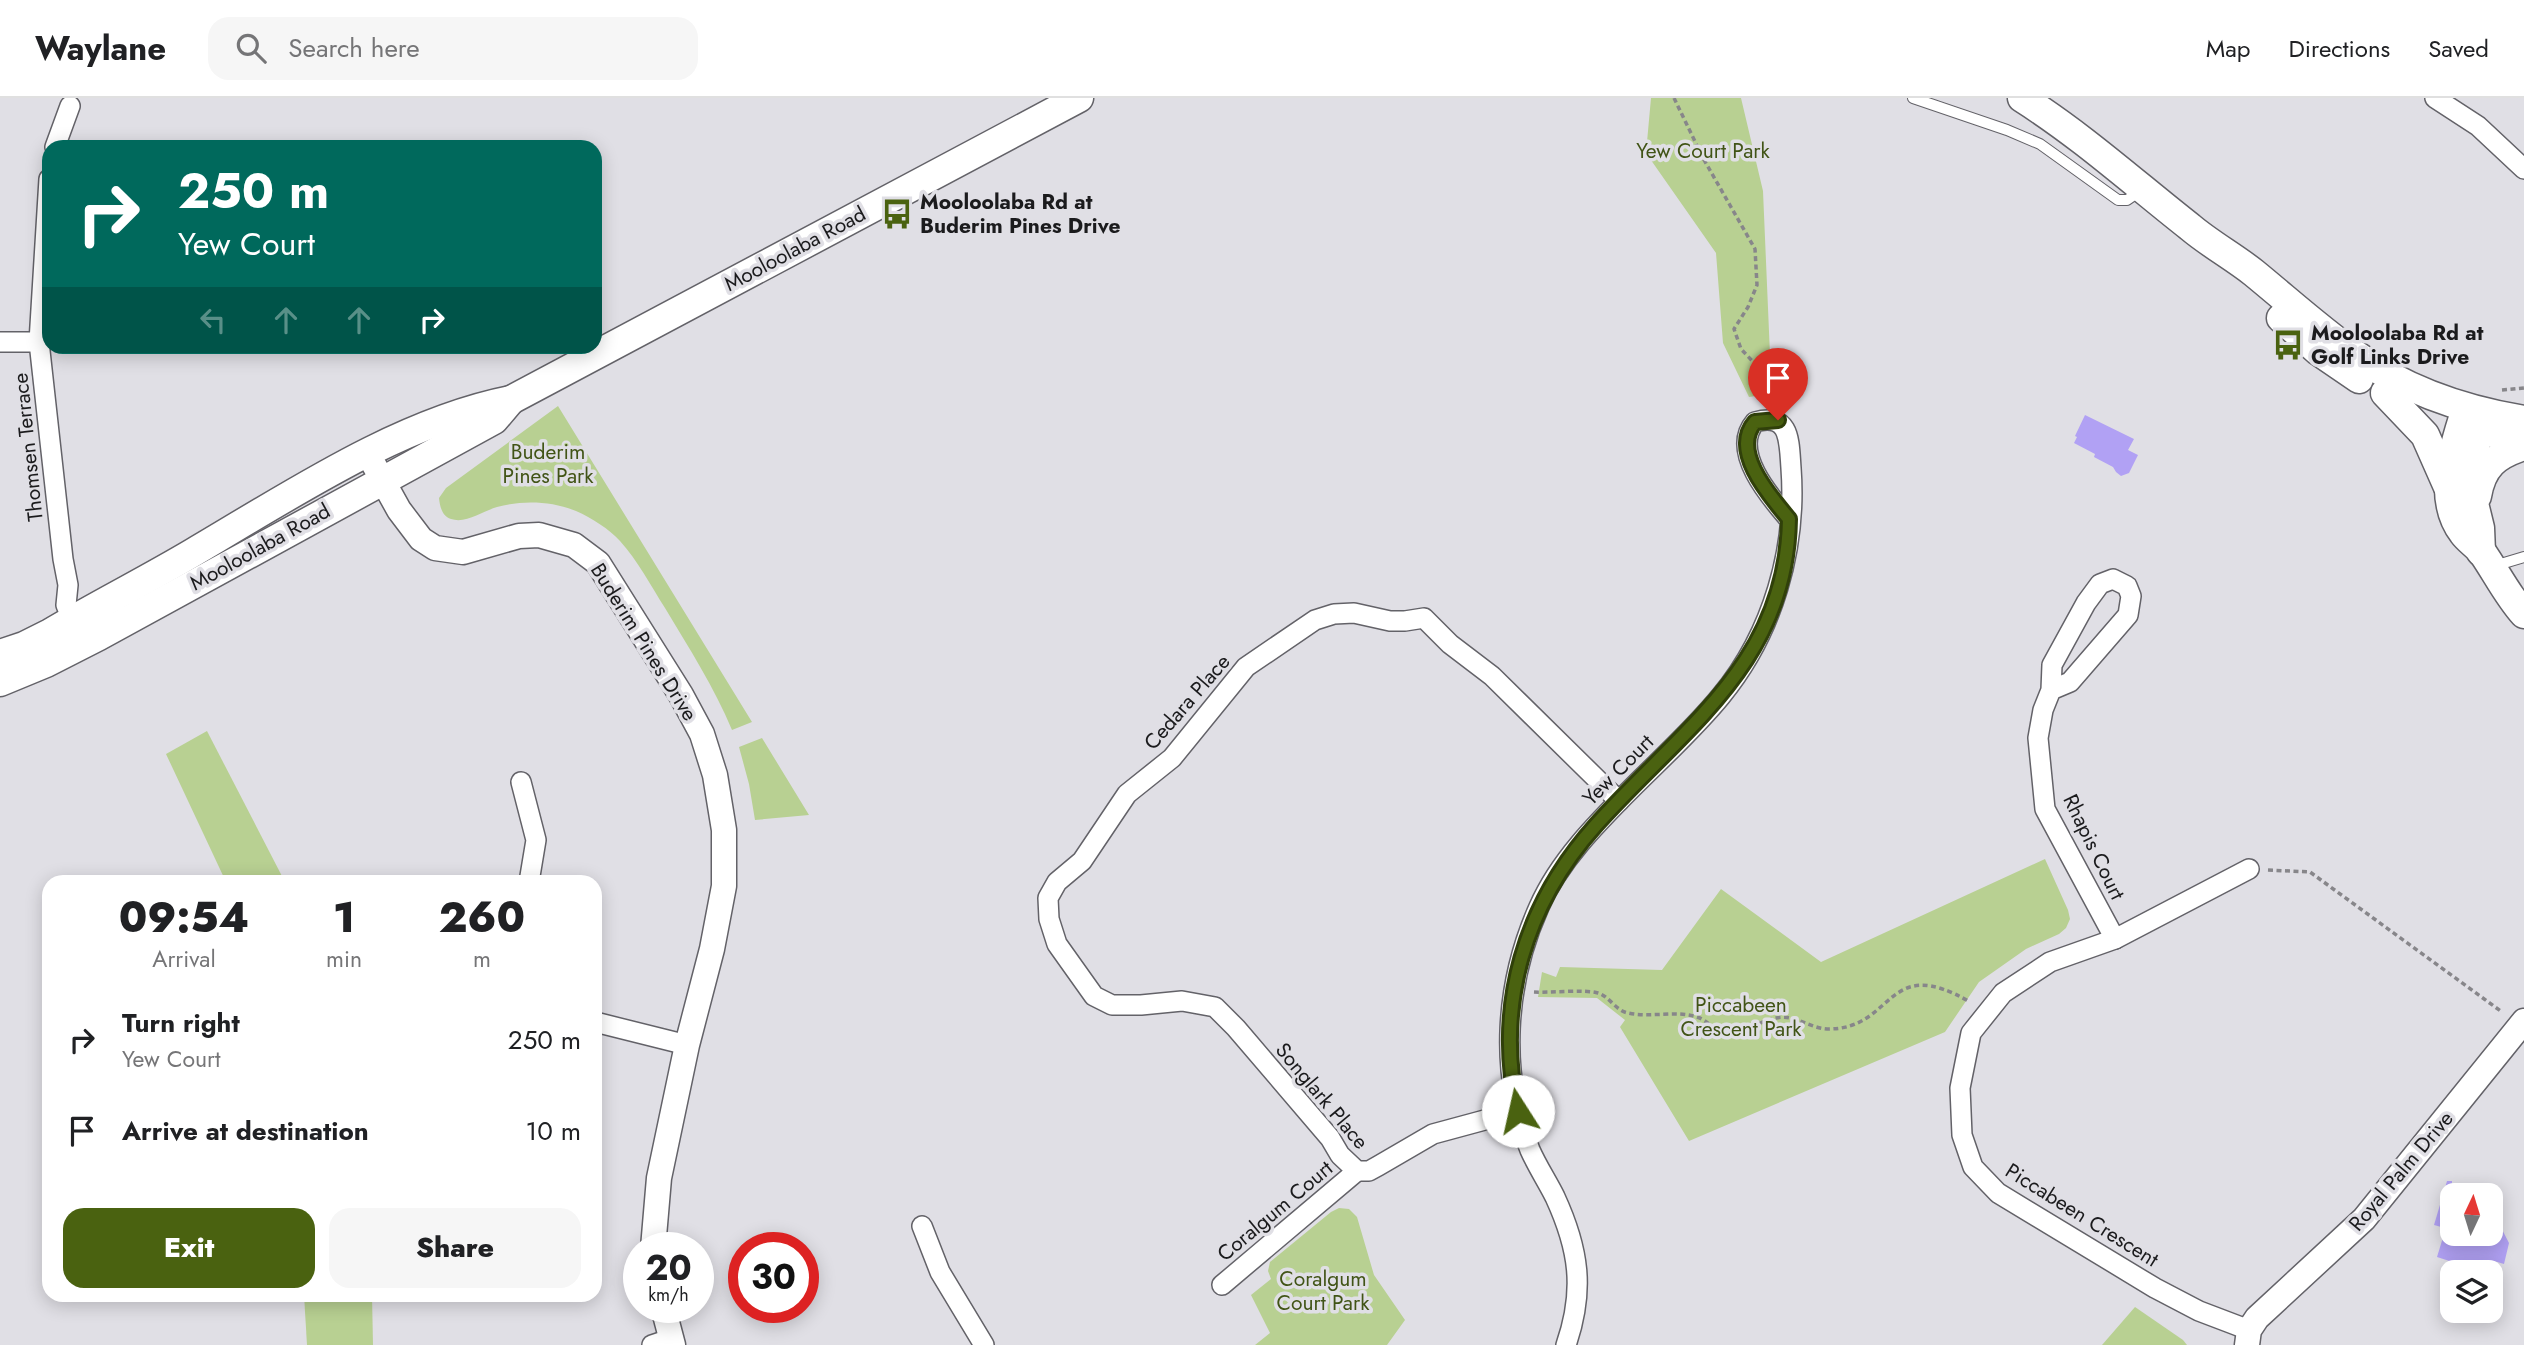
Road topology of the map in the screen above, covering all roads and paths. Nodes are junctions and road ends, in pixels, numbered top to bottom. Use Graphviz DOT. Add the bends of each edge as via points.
graph roads {
  1 [pos="1079,98"];
  2 [pos="1674,98"];
  3 [pos="1913,98"];
  4 [pos="2022,98"];
  5 [pos="2435,98"];
  6 [pos="71,106"];
  7 [pos="58,140"];
  8 [pos="2524,169"];
  9 [pos="2143,189"];
  10 [pos="2192,229"];
  11 [pos="42,293"];
  12 [pos="0,342"];
  13 [pos="39,342"];
  14 [pos="602,352"];
  15 [pos="598,354"];
  16 [pos="2385,393"];
  17 [pos="511,400"];
  18 [pos="1786,406"];
  19 [pos="2471,419"];
  20 [pos="2524,419"];
  21 [pos="2524,440"];
  22 [pos="2524,446"];
  23 [pos="368,454"];
  24 [pos="382,480"];
  25 [pos="2449,490"];
  26 [pos="2475,510"];
  27 [pos="1789,519"];
  28 [pos="2524,557"];
  29 [pos="2486,560"];
  30 [pos="68,585"];
  31 [pos="184,589"];
  32 [pos="105,602"];
  33 [pos="2524,614"];
  34 [pos="72,620"];
  35 [pos="0,654"];
  36 [pos="0,682"];
  37 [pos="2050,690"];
  38 [pos="521,782"];
  39 [pos="1619,801"];
  40 [pos="2249,869"];
  41 [pos="530,875"];
  42 [pos="2115,939"];
  43 [pos="1528,992"];
  44 [pos="1141,1005"];
  45 [pos="1988,1013"];
  46 [pos="2522,1023"];
  47 [pos="602,1024"];
  48 [pos="687,1045"];
  49 [pos="1518,1111"];
  50 [pos="1357,1171"];
  51 [pos="922,1226"];
  52 [pos="654,1232"];
  53 [pos="1222,1285"];
  54 [pos="664,1323"];
  55 [pos="2248,1337"];
  56 [pos="665,1343"];
  57 [pos="984,1345"];
  58 [pos="1566,1345"];
  1 -- 14 [label="main road, Mooloolaba Road"];
  2 -- 18 [label="path" via="1755,249 1757,285 1734,329 1741,349"];
  3 -- 9 [label="lane" via="2040,144 2118,200 2127,200"];
  4 -- 9 [label="main road"];
  5 -- 8 [label="street" via="2479,126"];
  6 -- 7 [label="street"];
  9 -- 10 [label="main road"];
  10 -- 16 [label="main road" via="2237,278 2318,351"];
  10 -- 19 [label="main road" via="2353,353"];
  11 -- 13 [label="street, Thomsen Terrace"];
  12 -- 13 [label="street"];
  13 -- 30 [label="street, Thomsen Terrace"];
  15 -- 17 [label="main road, Mooloolaba Road"];
  16 -- 19 [label="main road"];
  16 -- 25 [label="main road" via="2425,435"];
  17 -- 23 [label="main road, Mooloolaba Road" via="474,408"];
  17 -- 24 [label="main road, Mooloolaba Road" via="494,420"];
  19 -- 20 [label="main road"];
  19 -- 21 [label="main road"];
  19 -- 25 [label="main road" via="2454,447"];
  19 -- 26 [label="main road" via="2470,487"];
  22 -- 26 [label="main road" via="2502,454 2488,469 2480,481"];
  23 -- 24 [label="street, Buderim Pines Drive"];
  23 -- 32 [label="main road, Mooloolaba Road"];
  24 -- 31 [label="main road, Mooloolaba Road"];
  24 -- 48 [label="street, Buderim Pines Drive" via="411,528 435,548 463,552 519,536 574,545 598,563 681,695 702,734 715,775 724,830 724,886"];
  25 -- 29 [label="main road" via="2462,532"];
  26 -- 29 [label="main road"];
  27 -- 39 [label="street, Yew Court" via="1774,602 1745,662 1708,711"];
  28 -- 29 [label="lane"];
  29 -- 33 [label="main road"];
  30 -- 32 [label="street"];
  30 -- 34 [label="street, Thomsen Terrace" via="66,605"];
  31 -- 34 [label="main road" via="163,589 100,623"];
  31 -- 36 [label="main road, Mooloolaba Road" via="46,663"];
  32 -- 34 [label="main road, Mooloolaba Road"];
  34 -- 35 [label="main road, Mooloolaba Road"];
  37 -- 37 [label="street, Rhapis Court" via="2052,665 2100,584 2113,579 2127,586 2131,596 2128,615 2070,682"];
  37 -- 42 [label="street, Rhapis Court" via="2038,738 2045,809"];
  38 -- 41 [label="street" via="536,840"];
  39 -- 44 [label="street, Cedara Place" via="1492,676 1424,618 1390,621 1354,613 1315,620 1245,667 1172,758 1127,794 1082,861 1057,882 1048,898 1057,944 1094,996 1112,1005"];
  39 -- 49 [label="street, Yew Court" via="1589,832 1551,884 1523,952 1509,1045"];
  40 -- 42 [label="street, Piccabeen Crescent"];
  40 -- 46 [label="path" via="2310,872"];
  42 -- 45 [label="street, Piccabeen Crescent" via="2050,962 2003,993"];
  43 -- 45 [label="path" via="1599,993 1626,1013 1695,1016 1724,1032 1788,1017 1826,1029 1844,1027 1872,1016 1894,994 1926,985 1954,993"];
  44 -- 50 [label="street, Songlark Place" via="1182,1001 1215,1007"];
  45 -- 55 [label="street, Piccabeen Crescent" via="1971,1033 1960,1088 1962,1135 1973,1167 1998,1193 2155,1288"];
  46 -- 55 [label="street, Royal Palm Drive" via="2364,1219 2273,1302"];
  47 -- 48 [label="street"];
  48 -- 52 [label="street, Buderim Pines Drive" via="659,1178"];
  49 -- 50 [label="street, Songlark Place" via="1433,1134 1369,1171"];
  49 -- 58 [label="street, Yew Court" via="1530,1151 1566,1222 1577,1256 1575,1318"];
  50 -- 53 [label="street, Coralgum Court"];
  51 -- 57 [label="street" via="940,1272"];
  54 -- 56 [label="street"];
}
